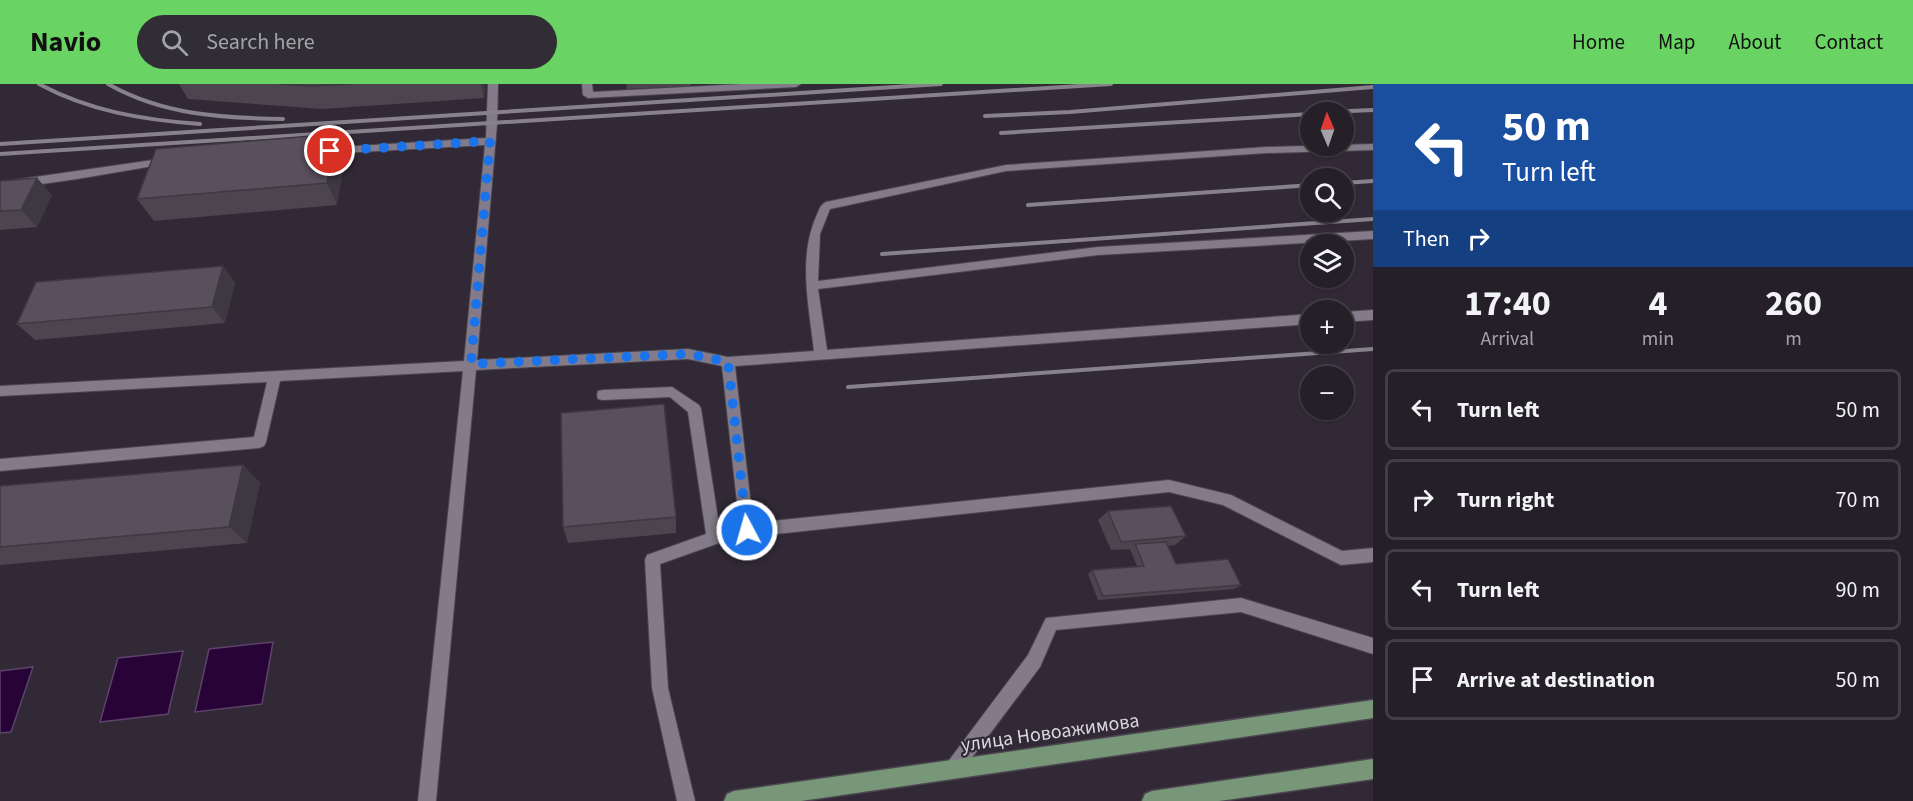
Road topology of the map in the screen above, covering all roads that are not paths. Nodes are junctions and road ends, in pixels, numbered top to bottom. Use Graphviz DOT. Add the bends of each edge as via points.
graph roads {
  1 [pos="492,84"];
  2 [pos="587,84"];
  3 [pos="796,84"];
  4 [pos="490,141"];
  5 [pos="1373,147"];
  6 [pos="313,152"];
  7 [pos="183,160"];
  8 [pos="0,186"];
  9 [pos="1373,235"];
  10 [pos="812,286"];
  11 [pos="1373,315"];
  12 [pos="1354,316"];
  13 [pos="1300,320"];
  14 [pos="822,355"];
  15 [pos="728,362"];
  16 [pos="471,364"];
  17 [pos="275,376"];
  18 [pos="0,391"];
  19 [pos="603,395"];
  20 [pos="0,465"];
  21 [pos="1373,555"];
  22 [pos="1373,646"];
  23 [pos="1373,709"];
  24 [pos="1373,768"];
  25 [pos="953,769"];
  26 [pos="427,801"];
  27 [pos="686,801"];
  28 [pos="734,801"];
  29 [pos="1152,801"];
  1 -- 4 [label="lane"];
  2 -- 3 [label="lane" via="588,95"];
  4 -- 6 [label="lane"];
  4 -- 16 [label="lane"];
  5 -- 10 [label="lane" via="1266,150 1006,168 826,206 814,234"];
  7 -- 8 [label="lane"];
  9 -- 10 [label="lane" via="1098,251"];
  10 -- 14 [label="lane"];
  11 -- 12 [label="lane"];
  13 -- 14 [label="lane"];
  14 -- 15 [label="lane"];
  15 -- 16 [label="lane" via="688,354"];
  15 -- 21 [label="lane" via="747,530 1169,486 1226,499 1341,558"];
  16 -- 17 [label="lane"];
  16 -- 26 [label="lane"];
  17 -- 18 [label="lane"];
  17 -- 20 [label="lane" via="260,442"];
  19 -- 27 [label="lane" via="672,392 694,409 714,538 652,560 660,688"];
  22 -- 25 [label="lane" via="1241,605 1051,623 1034,660"];
  23 -- 25 [label="main road, улица Новоажимова"];
  24 -- 29 [label="main road"];
  25 -- 28 [label="main road, улица Новоажимова"];
}
